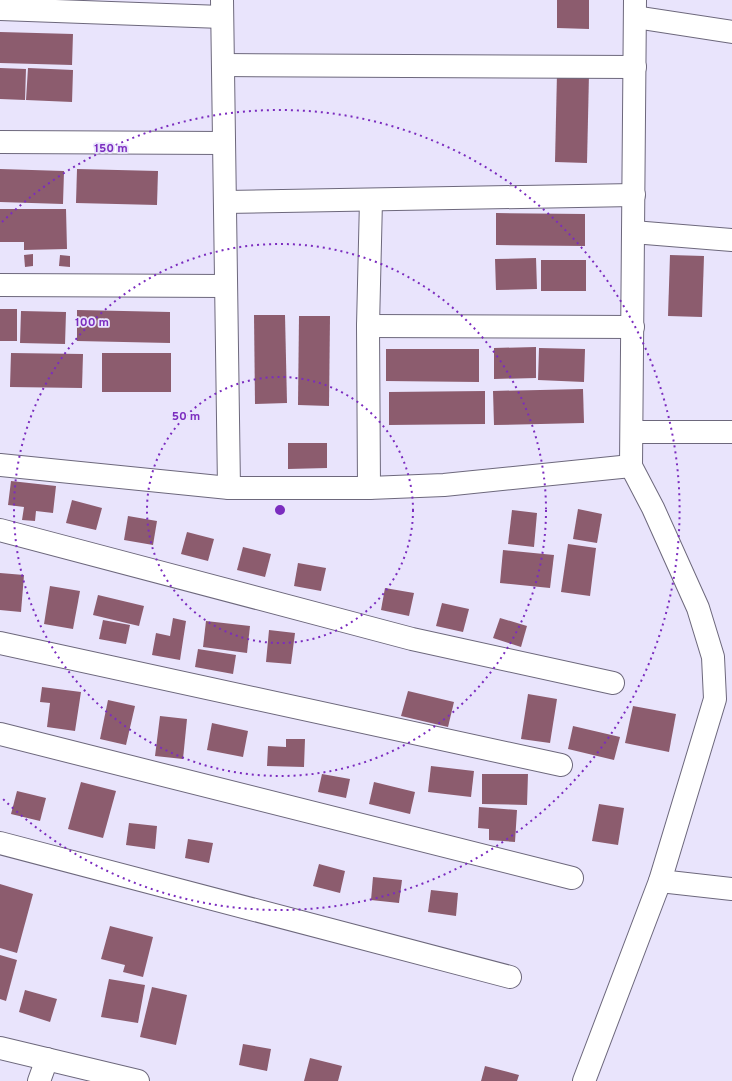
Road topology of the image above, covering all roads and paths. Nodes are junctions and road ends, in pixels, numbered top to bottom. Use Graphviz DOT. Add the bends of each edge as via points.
graph roads {
  1 [pos="0,9"];
  2 [pos="222,9"];
  3 [pos="635,9"];
  4 [pos="732,32"];
  5 [pos="223,65"];
  6 [pos="635,67"];
  7 [pos="0,142"];
  8 [pos="224,144"];
  9 [pos="634,195"];
  10 [pos="371,200"];
  11 [pos="225,202"];
  12 [pos="633,232"];
  13 [pos="732,240"];
  14 [pos="0,285"];
  15 [pos="226,286"];
  16 [pos="368,326"];
  17 [pos="633,327"];
  18 [pos="632,432"];
  19 [pos="732,432"];
  20 [pos="0,466"];
  21 [pos="631,466"];
  22 [pos="228,488"];
  23 [pos="368,488"];
  24 [pos="0,530"];
  25 [pos="0,643"];
  26 [pos="614,683"];
  27 [pos="0,734"];
  28 [pos="561,765"];
  29 [pos="0,843"];
  30 [pos="572,878"];
  31 [pos="660,881"];
  32 [pos="732,889"];
  33 [pos="510,977"];
  34 [pos="0,1048"];
  35 [pos="47,1059"];
  36 [pos="39,1081"];
  37 [pos="138,1081"];
  38 [pos="584,1081"];
  1 -- 2 [label="street"];
  2 -- 5 [label="street"];
  3 -- 4 [label="street"];
  3 -- 6 [label="street"];
  5 -- 6 [label="street"];
  5 -- 8 [label="street"];
  6 -- 9 [label="street"];
  7 -- 8 [label="street"];
  8 -- 11 [label="street"];
  9 -- 10 [label="street"];
  9 -- 12 [label="street"];
  10 -- 11 [label="street"];
  10 -- 16 [label="street"];
  11 -- 15 [label="street"];
  12 -- 13 [label="street"];
  12 -- 17 [label="street"];
  14 -- 15 [label="street"];
  15 -- 22 [label="street"];
  16 -- 17 [label="street"];
  16 -- 23 [label="street"];
  17 -- 18 [label="street"];
  18 -- 19 [label="street"];
  18 -- 21 [label="street"];
  20 -- 22 [label="street"];
  21 -- 23 [label="street" via="444,485"];
  21 -- 31 [label="street" via="698,608 713,664 715,699"];
  22 -- 23 [label="street"];
  24 -- 26 [label="street" via="412,639"];
  25 -- 28 [label="street"];
  27 -- 30 [label="street"];
  29 -- 33 [label="street"];
  31 -- 32 [label="street"];
  31 -- 38 [label="street"];
  34 -- 35 [label="street"];
  35 -- 36 [label="street"];
  35 -- 37 [label="street"];
}
